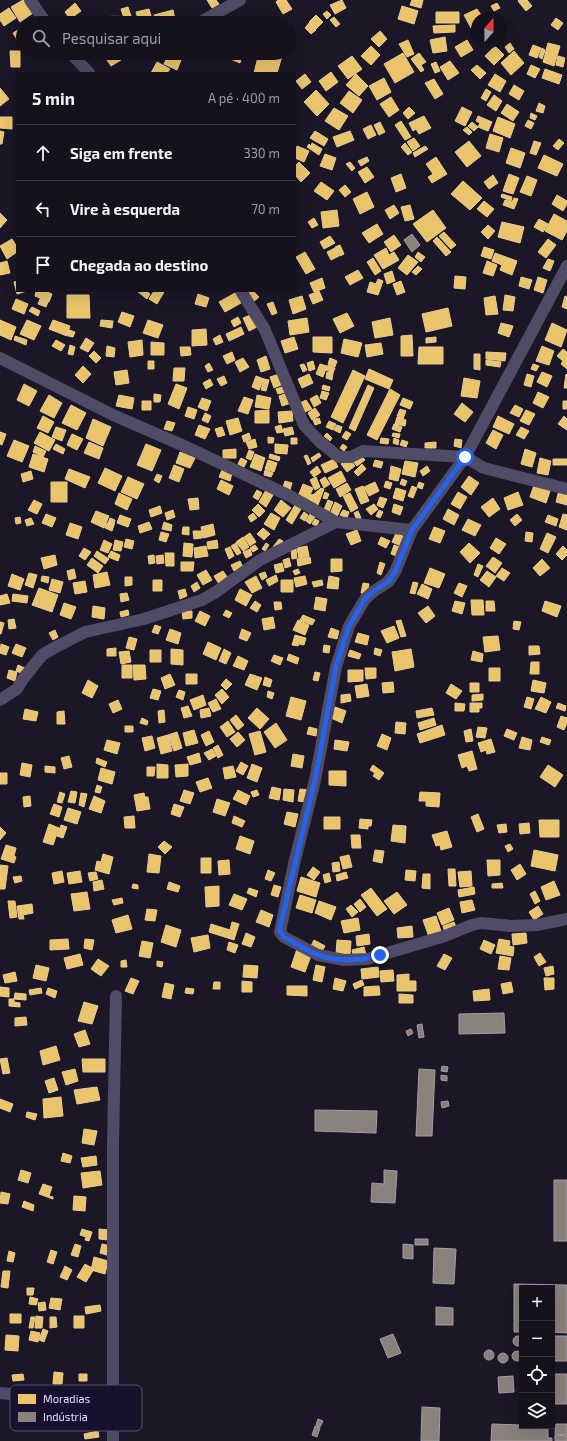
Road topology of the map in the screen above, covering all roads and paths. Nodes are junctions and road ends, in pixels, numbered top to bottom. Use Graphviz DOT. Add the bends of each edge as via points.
graph roads {
  1 [pos="30,0"];
  2 [pos="240,0"];
  3 [pos="41,16"];
  4 [pos="211,16"];
  5 [pos="77,60"];
  6 [pos="88,72"];
  7 [pos="567,266"];
  8 [pos="242,292"];
  9 [pos="0,358"];
  10 [pos="465,457"];
  11 [pos="567,489"];
  12 [pos="336,522"];
  13 [pos="412,530"];
  14 [pos="0,700"];
  15 [pos="567,919"];
  16 [pos="116,996"];
  17 [pos="112,1385"];
  18 [pos="0,1393"];
  19 [pos="10,1394"];
  20 [pos="113,1431"];
  21 [pos="113,1441"];
  1 -- 3 [label="street"];
  2 -- 4 [label="street"];
  5 -- 6 [label="street"];
  7 -- 10 [label="street"];
  8 -- 10 [label="street" via="265,330 304,425 339,457 351,457 363,451"];
  9 -- 12 [label="street" via="113,415 283,492"];
  10 -- 11 [label="street" via="484,468"];
  10 -- 13 [label="street"];
  12 -- 13 [label="street"];
  12 -- 14 [label="street" via="260,560 202,600 144,619 85,632 54,648 39,658 17,688"];
  13 -- 15 [label="street" via="395,572 388,582 365,599 349,626 336,666 315,780 280,932 284,937 318,955 344,960 367,959 481,923 537,925"];
  16 -- 17 [label="street"];
  18 -- 19 [label="street"];
  20 -- 21 [label="street"];
}
